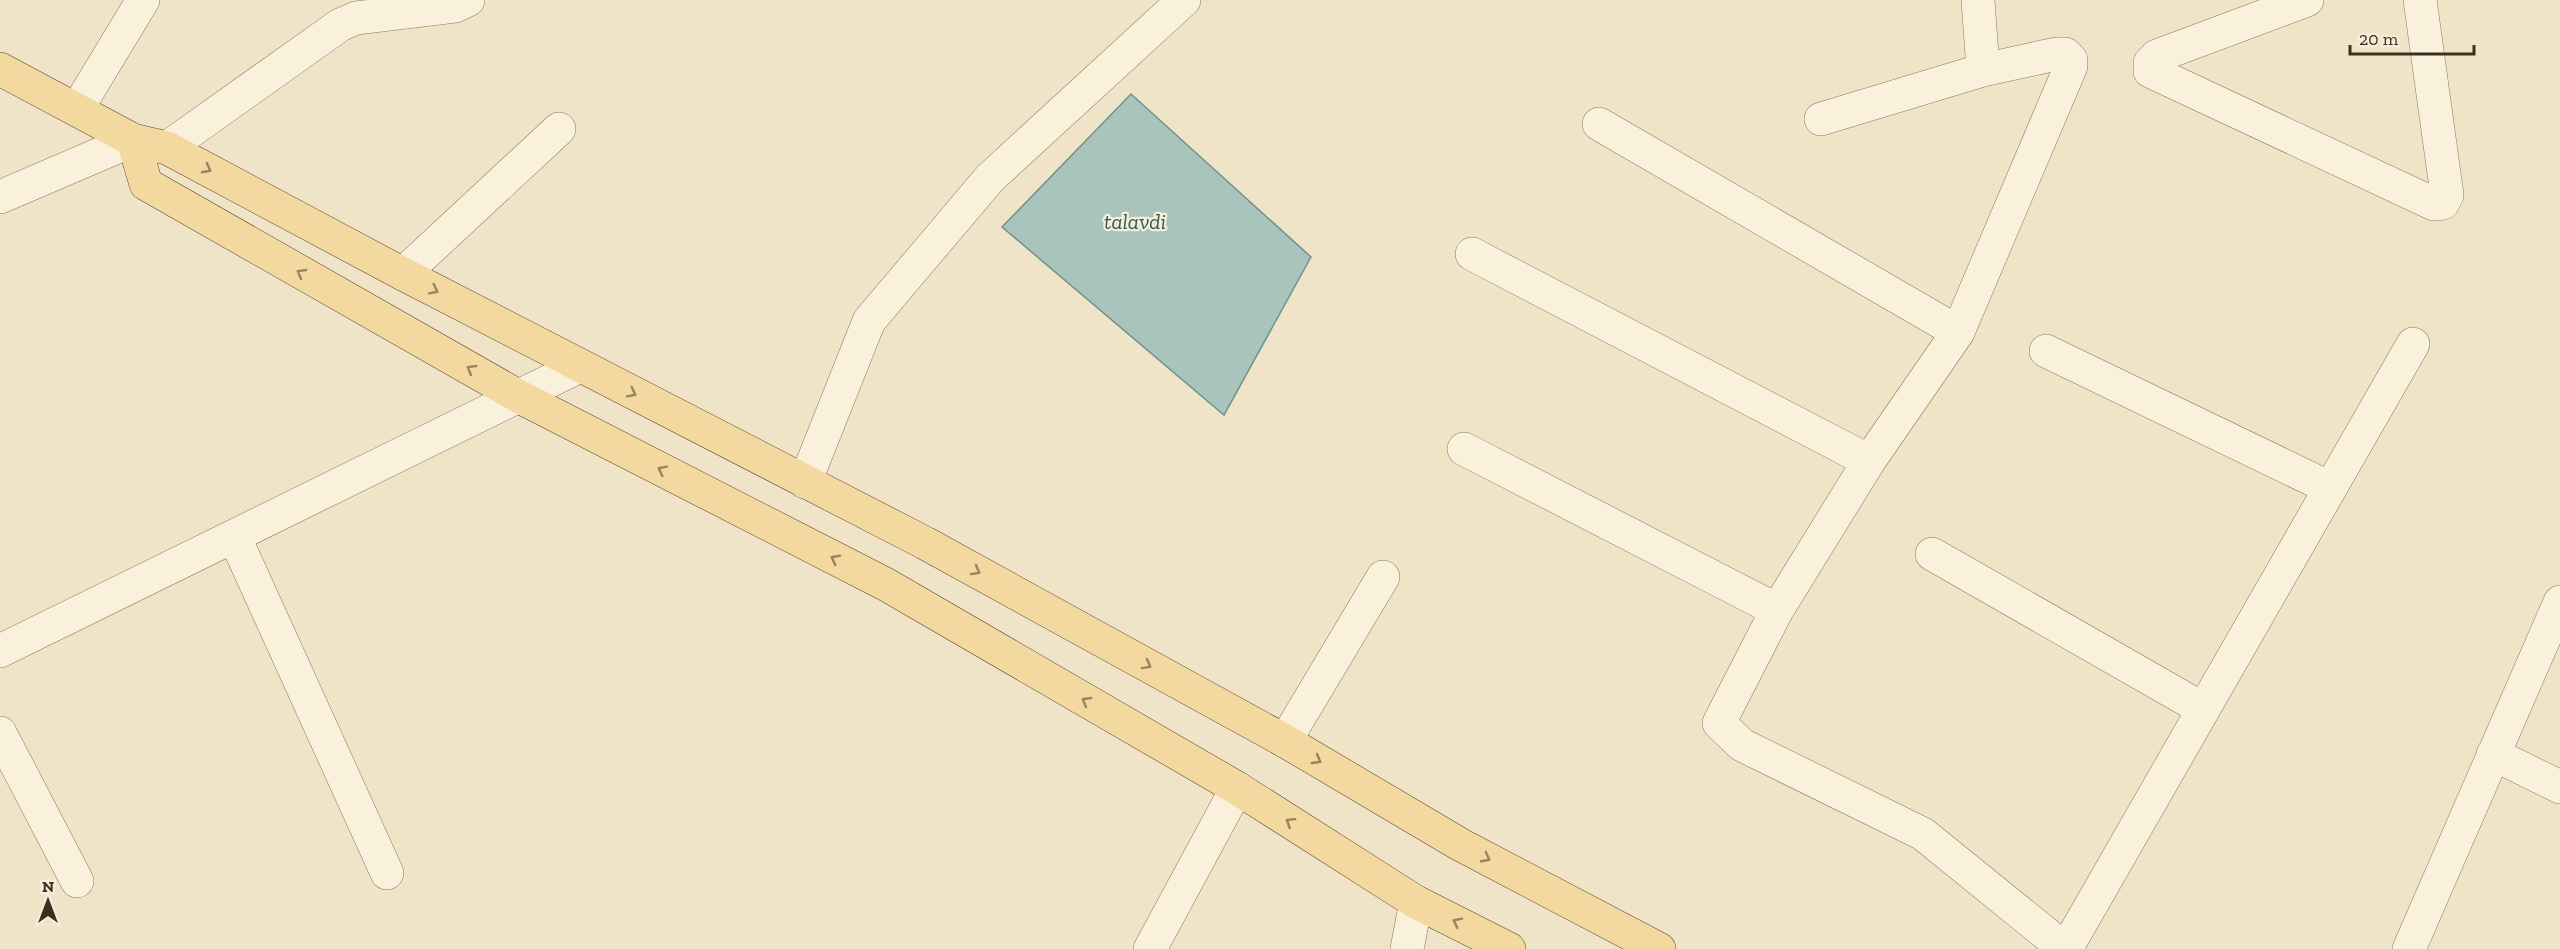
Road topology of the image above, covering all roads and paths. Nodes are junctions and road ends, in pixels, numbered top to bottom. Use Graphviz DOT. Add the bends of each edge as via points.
graph roads {
  1 [pos="143,0"];
  2 [pos="468,0"];
  3 [pos="1184,0"];
  4 [pos="1978,0"];
  5 [pos="2307,0"];
  6 [pos="2420,0"];
  7 [pos="0,69"];
  8 [pos="1983,70"];
  9 [pos="77,109"];
  10 [pos="1821,119"];
  11 [pos="1599,124"];
  12 [pos="560,129"];
  13 [pos="133,140"];
  14 [pos="167,148"];
  15 [pos="0,197"];
  16 [pos="1472,254"];
  17 [pos="403,274"];
  18 [pos="1958,332"];
  19 [pos="2413,344"];
  20 [pos="2046,351"];
  21 [pos="580,366"];
  22 [pos="518,396"];
  23 [pos="1464,449"];
  24 [pos="1869,461"];
  25 [pos="805,482"];
  26 [pos="2330,488"];
  27 [pos="235,538"];
  28 [pos="1932,554"];
  29 [pos="1383,577"];
  30 [pos="2560,602"];
  31 [pos="1778,610"];
  32 [pos="0,651"];
  33 [pos="2203,709"];
  34 [pos="0,733"];
  35 [pos="1284,741"];
  36 [pos="2493,754"];
  37 [pos="2560,787"];
  38 [pos="1237,788"];
  39 [pos="387,873"];
  40 [pos="77,881"];
  41 [pos="1416,902"];
  42 [pos="1150,949"];
  43 [pos="1407,949"];
  44 [pos="1509,949"];
  45 [pos="1659,949"];
  46 [pos="2065,949"];
  47 [pos="2409,949"];
  1 -- 9 [label="street"];
  2 -- 14 [label="street" via="455,6 356,18 340,25"];
  3 -- 25 [label="street" via="990,178 869,321"];
  4 -- 8 [label="street"];
  5 -- 6 [label="street" via="2157,56 2150,63 2150,71 2434,204 2443,203 2447,195"];
  7 -- 9 [label="main road"];
  8 -- 10 [label="street"];
  8 -- 18 [label="street" via="2056,54 2066,54 2071,60"];
  9 -- 13 [label="main road"];
  11 -- 18 [label="street"];
  12 -- 17 [label="street"];
  13 -- 14 [label="main road"];
  13 -- 15 [label="street"];
  22 -- 13 [label="main road, one-way" via="146,184"];
  14 -- 17 [label="main road, one-way"];
  16 -- 24 [label="street"];
  17 -- 21 [label="main road, one-way"];
  18 -- 24 [label="street"];
  19 -- 26 [label="street"];
  20 -- 26 [label="street"];
  21 -- 22 [label="street"];
  21 -- 25 [label="main road, one-way"];
  22 -- 27 [label="street"];
  38 -- 22 [label="main road, one-way" via="887,585"];
  23 -- 31 [label="street"];
  24 -- 31 [label="street"];
  25 -- 35 [label="main road, one-way" via="925,543"];
  26 -- 33 [label="street"];
  27 -- 32 [label="street"];
  27 -- 39 [label="street"];
  28 -- 33 [label="street"];
  29 -- 35 [label="street"];
  30 -- 36 [label="street"];
  31 -- 46 [label="street" via="1719,723 1742,746 1923,834"];
  33 -- 46 [label="street"];
  34 -- 40 [label="street"];
  35 -- 45 [label="main road, one-way" via="1461,845"];
  36 -- 37 [label="street"];
  36 -- 47 [label="street"];
  41 -- 38 [label="main road, one-way"];
  38 -- 42 [label="street"];
  41 -- 43 [label="street"];
  44 -- 41 [label="main road, one-way"];
}
